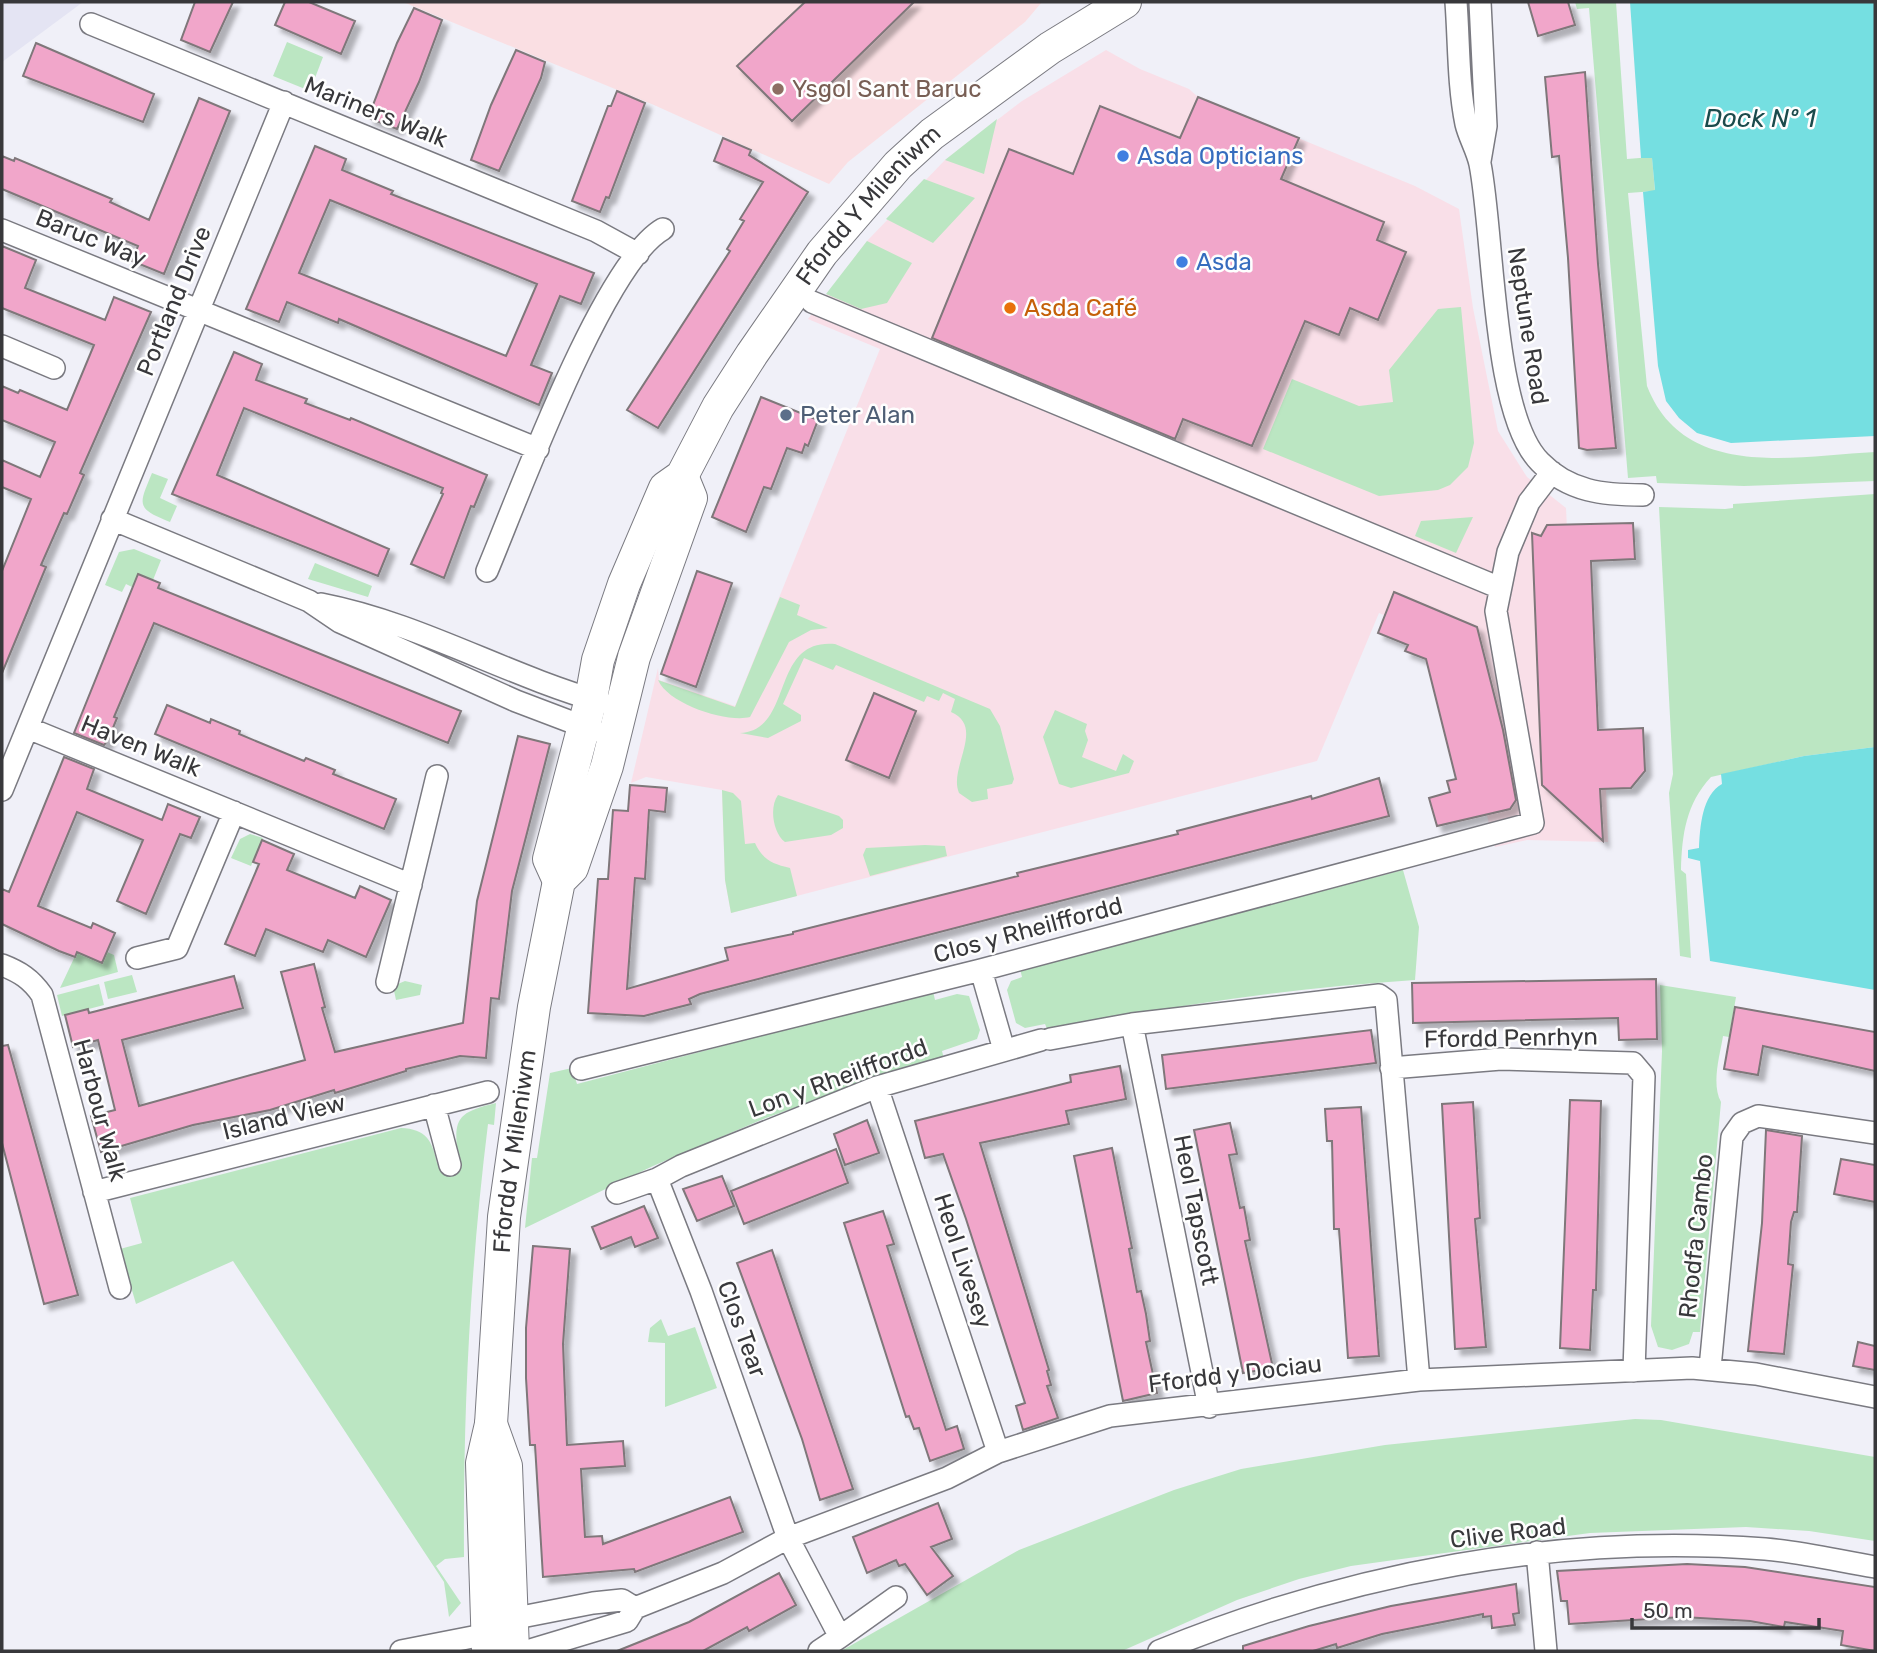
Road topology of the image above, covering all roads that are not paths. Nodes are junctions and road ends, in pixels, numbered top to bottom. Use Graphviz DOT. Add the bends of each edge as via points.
graph roads {
  1 [pos="1125,2"];
  2 [pos="1456,2"];
  3 [pos="1480,2"];
  4 [pos="91,24"];
  5 [pos="284,103"];
  6 [pos="1480,163"];
  7 [pos="663,229"];
  8 [pos="2,230"];
  9 [pos="638,254"];
  10 [pos="812,302"];
  11 [pos="199,311"];
  12 [pos="2,346"];
  13 [pos="54,368"];
  14 [pos="538,449"];
  15 [pos="1552,472"];
  16 [pos="682,476"];
  17 [pos="1643,495"];
  18 [pos="112,519"];
  19 [pos="487,571"];
  20 [pos="1500,588"];
  21 [pos="309,601"];
  22 [pos="622,708"];
  23 [pos="587,713"];
  24 [pos="28,728"];
  25 [pos="613,738"];
  26 [pos="7,760"];
  27 [pos="437,776"];
  28 [pos="2,790"];
  29 [pos="233,812"];
  30 [pos="559,881"];
  31 [pos="411,885"];
  32 [pos="137,958"];
  33 [pos="2,965"];
  34 [pos="981,970"];
  35 [pos="387,982"];
  36 [pos="1132,1024"];
  37 [pos="1004,1050"];
  38 [pos="1391,1068"];
  39 [pos="581,1069"];
  40 [pos="877,1087"];
  41 [pos="488,1092"];
  42 [pos="434,1105"];
  43 [pos="1875,1133"];
  44 [pos="450,1165"];
  45 [pos="657,1179"];
  46 [pos="94,1192"];
  47 [pos="617,1194"];
  48 [pos="120,1288"];
  49 [pos="1710,1368"];
  50 [pos="1634,1371"];
  51 [pos="1419,1380"];
  52 [pos="1875,1397"];
  53 [pos="1209,1407"];
  54 [pos="999,1452"];
  55 [pos="788,1538"];
  56 [pos="1536,1552"];
  57 [pos="1875,1567"];
  58 [pos="896,1597"];
  59 [pos="635,1608"];
  60 [pos="840,1637"];
  61 [pos="500,1639"];
  62 [pos="401,1651"];
  63 [pos="527,1651"];
  64 [pos="819,1651"];
  65 [pos="1159,1651"];
  66 [pos="1546,1651"];
  1 -- 16 [label="street, Ffordd Y Mileniwm" via="979,96 898,166 791,296 724,398"];
  2 -- 6 [label="street, Neptune Road" via="1466,124"];
  3 -- 6 [label="street, Neptune Road" via="1486,126"];
  4 -- 5 [label="street, Mariners Walk"];
  5 -- 9 [label="street, Mariners Walk" via="607,236"];
  5 -- 11 [label="street, Portland Drive"];
  6 -- 15 [label="street, Neptune Road" via="1512,408 1526,442"];
  7 -- 9 [label="street"];
  8 -- 11 [label="street, Baruc Way"];
  9 -- 14 [label="street" via="605,303"];
  10 -- 20 [label="street"];
  11 -- 14 [label="street"];
  11 -- 18 [label="street, Portland Drive"];
  12 -- 13 [label="street"];
  14 -- 19 [label="street"];
  15 -- 17 [label="street, Neptune Road" via="1602,495"];
  15 -- 20 [label="street" via="1529,502 1508,552"];
  16 -- 22 [label="street, Ffordd Y Mileniwm" via="691,498 651,605"];
  16 -- 23 [label="street, Ffordd Y Mileniwm" via="666,488 629,572 598,660"];
  18 -- 21 [label="street"];
  18 -- 24 [label="street, Portland Drive"];
  20 -- 34 [label="street, Clos y Rheilffordd" via="1496,611 1533,823"];
  21 -- 23 [label="street" via="344,608 443,642"];
  21 -- 23 [label="street" via="341,622 516,701"];
  22 -- 23 [label="street"];
  22 -- 25 [label="street, Ffordd Y Mileniwm"];
  23 -- 25 [label="street"];
  23 -- 30 [label="street, Ffordd Y Mileniwm" via="549,859"];
  24 -- 26 [label="street, Portland Drive"];
  24 -- 29 [label="street, Haven Walk"];
  25 -- 30 [label="street, Ffordd Y Mileniwm" via="572,868"];
  26 -- 28 [label="street, Portland Drive"];
  27 -- 31 [label="street"];
  29 -- 31 [label="street, Haven Walk"];
  29 -- 32 [label="street" via="177,948"];
  30 -- 61 [label="street, Ffordd Y Mileniwm" via="511,1153 491,1424 482,1463"];
  31 -- 35 [label="street"];
  33 -- 46 [label="street, Harbour Walk" via="21,973 43,995"];
  34 -- 37 [label="street"];
  34 -- 39 [label="street, Clos y Rheilffordd"];
  36 -- 37 [label="street, Lon y Rheilffordd"];
  36 -- 38 [label="street, Lon y Rheilffordd" via="1379,995 1385,1000"];
  36 -- 53 [label="street, Heol Tapscott"];
  37 -- 40 [label="street, Lon y Rheilffordd"];
  38 -- 50 [label="street, Ffordd Penrhyn" via="1502,1059 1633,1063 1644,1076"];
  38 -- 51 [label="street, Ffordd Penrhyn"];
  40 -- 45 [label="street, Lon y Rheilffordd"];
  40 -- 54 [label="street, Heol Livesey"];
  41 -- 42 [label="street, Island View"];
  42 -- 44 [label="street"];
  42 -- 46 [label="street, Island View"];
  43 -- 49 [label="street, Rhodfa Cambo" via="1758,1116 1742,1123 1732,1138"];
  45 -- 47 [label="street"];
  45 -- 55 [label="street, Clos Tear"];
  46 -- 48 [label="street, Harbour Walk"];
  49 -- 50 [label="street, Ffordd y Dociau"];
  49 -- 52 [label="street, Ffordd y Dociau"];
  50 -- 51 [label="street, Ffordd y Dociau"];
  51 -- 53 [label="street, Ffordd y Dociau" via="1298,1392"];
  53 -- 54 [label="street, Ffordd y Dociau" via="1110,1416"];
  54 -- 55 [label="street, Ffordd y Dociau" via="947,1478"];
  55 -- 59 [label="street, Ffordd y Dociau" via="723,1573"];
  55 -- 60 [label="street, Clos Tear"];
  56 -- 57 [label="street, Clive Road" via="1694,1545 1769,1549"];
  56 -- 65 [label="street, Clive Road" via="1391,1577 1267,1612"];
  56 -- 66 [label="street"];
  58 -- 60 [label="street"];
  59 -- 61 [label="street, Ffordd y Dociau" via="622,1600"];
  59 -- 63 [label="street, Ffordd y Dociau" via="627,1621"];
  60 -- 64 [label="street"];
  61 -- 62 [label="street, Ffordd y Dociau"];
}
